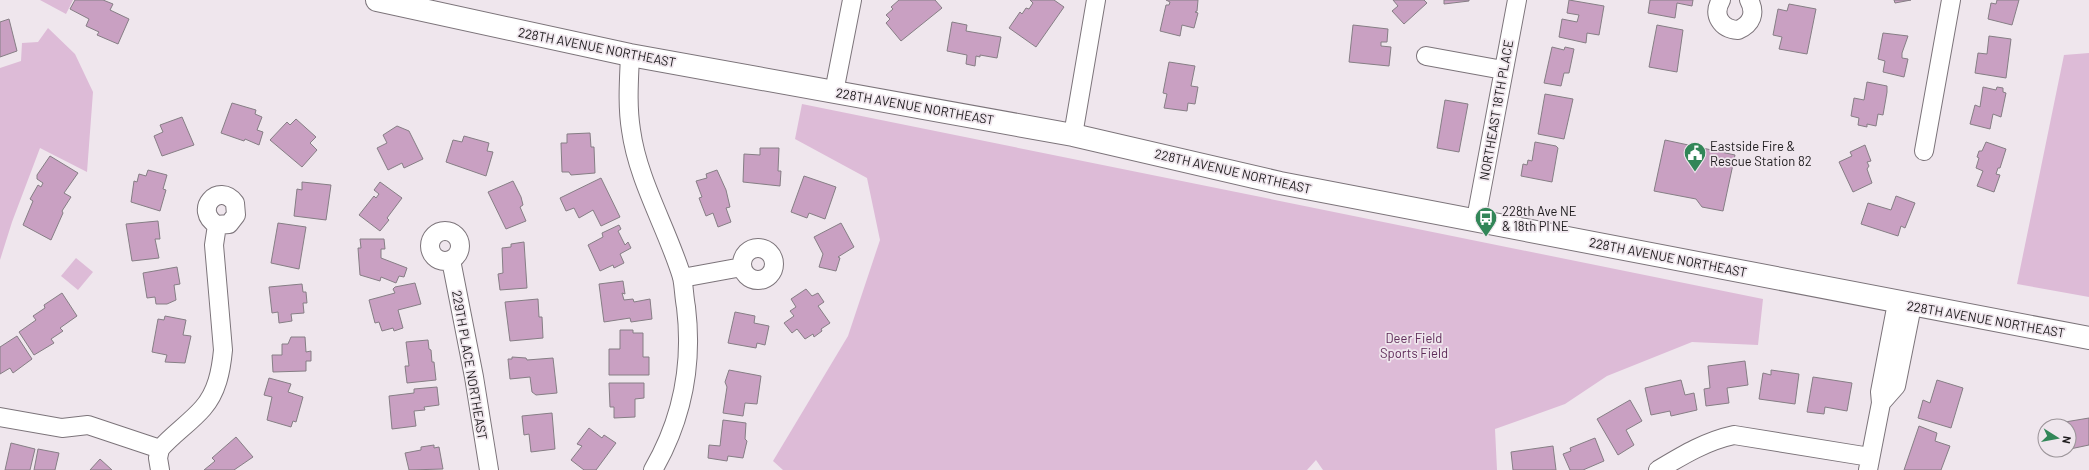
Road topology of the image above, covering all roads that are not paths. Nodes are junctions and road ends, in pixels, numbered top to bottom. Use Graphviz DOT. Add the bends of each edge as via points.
graph roads {
  1 [pos="377,0"];
  2 [pos="852,0"];
  3 [pos="1096,0"];
  4 [pos="1516,0"];
  5 [pos="1720,0"];
  6 [pos="1749,0"];
  7 [pos="1951,0"];
  8 [pos="630,55"];
  9 [pos="1426,56"];
  10 [pos="1503,70"];
  11 [pos="834,92"];
  12 [pos="1073,135"];
  13 [pos="1924,151"];
  14 [pos="1476,219"];
  15 [pos="217,224"];
  16 [pos="451,260"];
  17 [pos="742,267"];
  18 [pos="682,278"];
  19 [pos="1904,304"];
  20 [pos="2089,338"];
  21 [pos="0,417"];
  22 [pos="160,449"];
  23 [pos="1869,464"];
  24 [pos="160,470"];
  25 [pos="489,470"];
  26 [pos="653,470"];
  27 [pos="1658,470"];
  1 -- 8 [label="main road, 228TH AVENUE NORTHEAST"];
  2 -- 11 [label="street"];
  3 -- 12 [label="street"];
  4 -- 10 [label="street, NORTHEAST 18TH PLACE"];
  5 -- 6 [label="street" via="1716,11 1721,23 1738,30 1752,18"];
  7 -- 13 [label="street"];
  8 -- 11 [label="main road, 228TH AVENUE NORTHEAST"];
  8 -- 18 [label="street" via="628,101 637,158"];
  9 -- 10 [label="street"];
  10 -- 14 [label="street, NORTHEAST 18TH PLACE"];
  11 -- 12 [label="main road, 228TH AVENUE NORTHEAST"];
  12 -- 14 [label="main road, 228TH AVENUE NORTHEAST" via="1280,183"];
  14 -- 19 [label="main road, 228TH AVENUE NORTHEAST"];
  15 -- 22 [label="street" via="214,245 223,350 221,366 212,395 204,408"];
  16 -- 25 [label="street, 229TH PLACE NORTHEAST" via="473,370"];
  17 -- 18 [label="street"];
  18 -- 26 [label="street" via="689,358 684,390 666,446"];
  19 -- 20 [label="main road, 228TH AVENUE NORTHEAST"];
  19 -- 23 [label="street" via="1896,386 1881,403"];
  21 -- 22 [label="street" via="62,428 88,426"];
  22 -- 24 [label="street"];
  23 -- 27 [label="street" via="1734,435 1702,444"];
}
